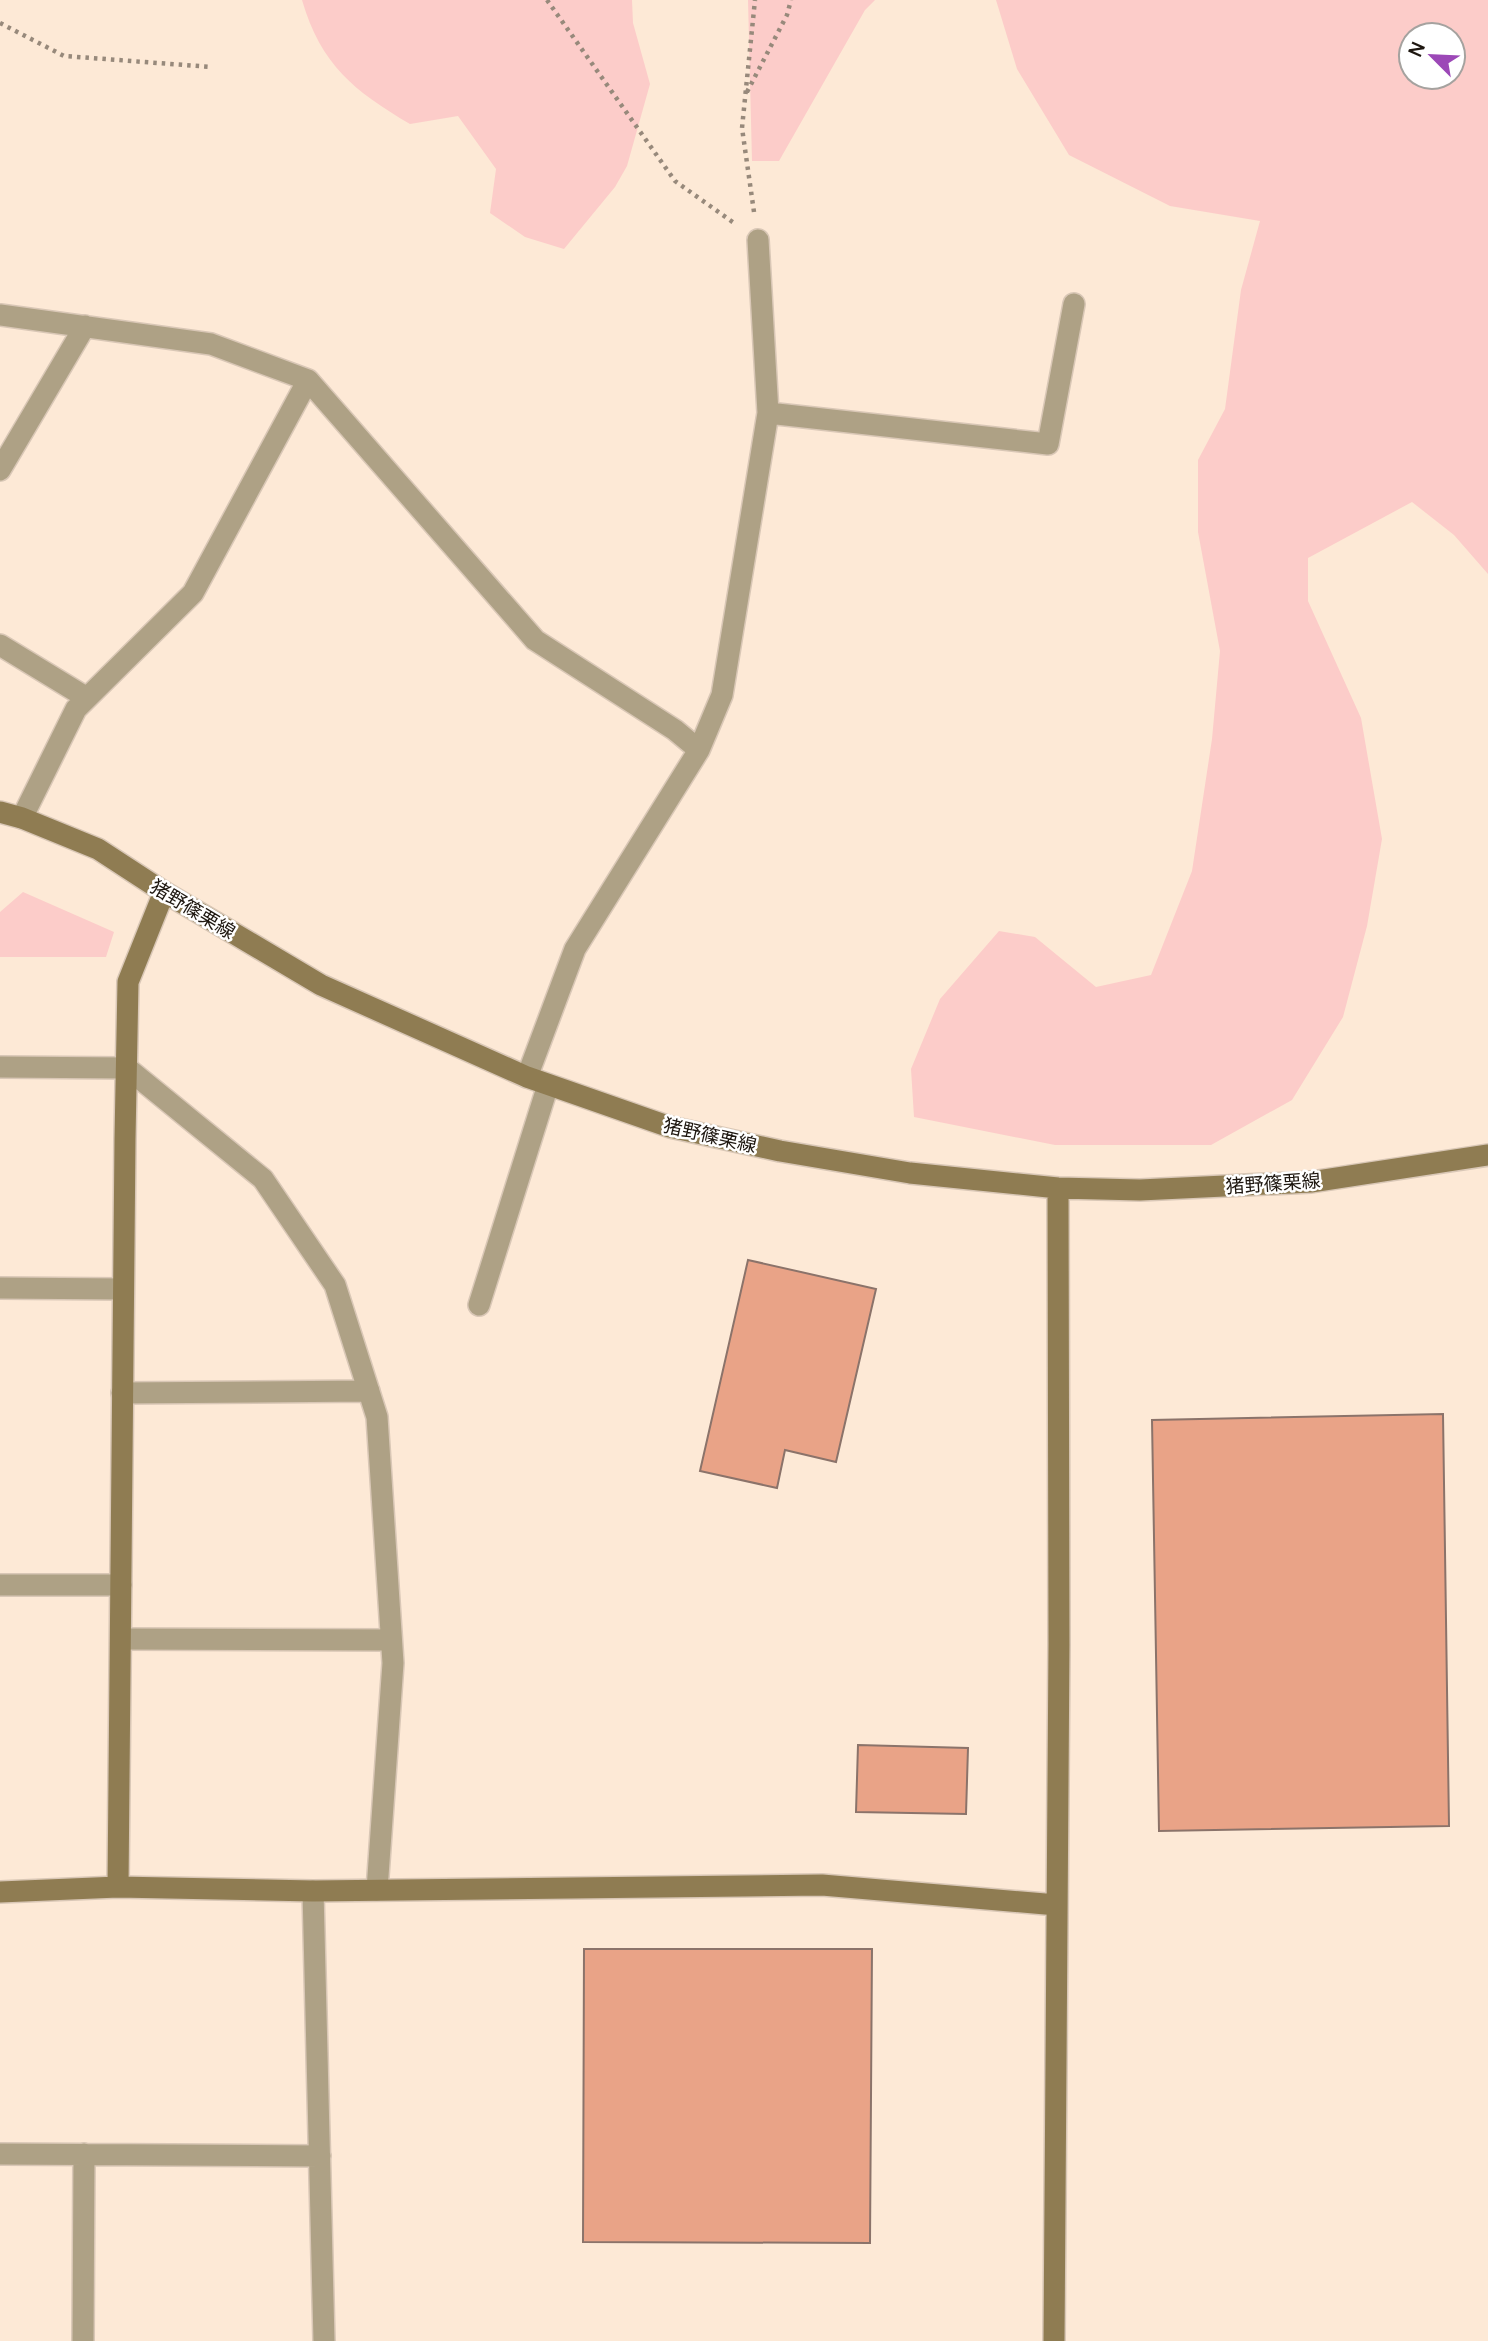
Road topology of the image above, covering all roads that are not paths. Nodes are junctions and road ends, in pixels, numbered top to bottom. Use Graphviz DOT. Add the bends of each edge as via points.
graph roads {
  1 [pos="758,240"];
  2 [pos="1074,304"];
  3 [pos="0,315"];
  4 [pos="85,326"];
  5 [pos="308,380"];
  6 [pos="768,413"];
  7 [pos="0,470"];
  8 [pos="0,645"];
  9 [pos="87,698"];
  10 [pos="699,750"];
  11 [pos="0,812"];
  12 [pos="22,818"];
  13 [pos="164,892"];
  14 [pos="0,1067"];
  15 [pos="127,1068"];
  16 [pos="527,1077"];
  17 [pos="548,1085"];
  18 [pos="1488,1155"];
  19 [pos="1058,1188"];
  20 [pos="0,1288"];
  21 [pos="123,1289"];
  22 [pos="479,1305"];
  23 [pos="369,1391"];
  24 [pos="122,1393"];
  25 [pos="0,1585"];
  26 [pos="121,1585"];
  27 [pos="121,1639"];
  28 [pos="391,1640"];
  29 [pos="118,1887"];
  30 [pos="377,1890"];
  31 [pos="313,1891"];
  32 [pos="0,1892"];
  33 [pos="1057,1905"];
  34 [pos="0,2154"];
  35 [pos="84,2154"];
  36 [pos="320,2156"];
  37 [pos="83,2341"];
  38 [pos="324,2341"];
  39 [pos="1054,2341"];
  1 -- 6 [label="street"];
  2 -- 6 [label="street" via="1048,444"];
  3 -- 4 [label="street"];
  4 -- 5 [label="street" via="211,344"];
  4 -- 7 [label="street"];
  5 -- 9 [label="street" via="193,593"];
  5 -- 10 [label="street" via="535,640"];
  6 -- 10 [label="street" via="722,695"];
  8 -- 9 [label="street"];
  9 -- 12 [label="street" via="76,709"];
  10 -- 16 [label="street" via="575,948"];
  11 -- 12 [label="street, 猪野篠栗線"];
  12 -- 13 [label="street, 猪野篠栗線" via="98,849"];
  13 -- 15 [label="street" via="128,982"];
  13 -- 16 [label="street, 猪野篠栗線" via="321,985"];
  14 -- 15 [label="street"];
  15 -- 21 [label="street"];
  15 -- 23 [label="street" via="263,1179 335,1285"];
  16 -- 17 [label="street, 猪野篠栗線"];
  17 -- 19 [label="street, 猪野篠栗線" via="670,1127 780,1151 910,1173"];
  17 -- 22 [label="street"];
  18 -- 19 [label="street, 猪野篠栗線" via="1311,1182 1140,1190"];
  19 -- 33 [label="street"];
  20 -- 21 [label="street"];
  21 -- 24 [label="street"];
  23 -- 24 [label="street"];
  23 -- 28 [label="street" via="377,1417"];
  24 -- 26 [label="street"];
  25 -- 26 [label="street"];
  26 -- 27 [label="street"];
  27 -- 28 [label="street"];
  27 -- 29 [label="street"];
  28 -- 30 [label="street"];
  29 -- 31 [label="street"];
  29 -- 32 [label="street"];
  30 -- 31 [label="street"];
  30 -- 33 [label="street" via="822,1885"];
  31 -- 36 [label="street"];
  33 -- 39 [label="street"];
  34 -- 35 [label="street"];
  35 -- 36 [label="street"];
  35 -- 37 [label="street"];
  36 -- 38 [label="street"];
}
